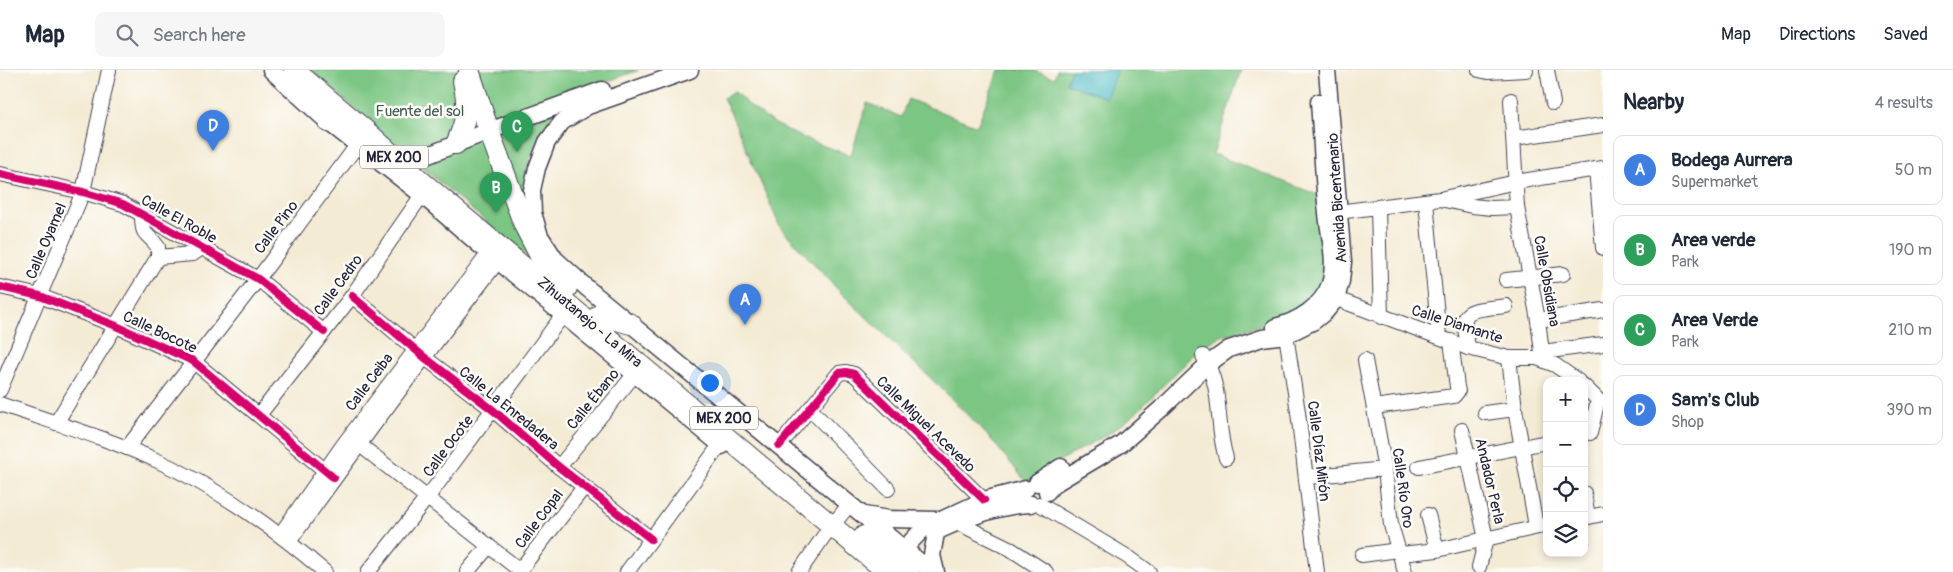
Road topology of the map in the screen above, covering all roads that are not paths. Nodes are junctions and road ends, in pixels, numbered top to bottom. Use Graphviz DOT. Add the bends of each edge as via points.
graph roads {
  1 [pos="109,70"];
  2 [pos="271,70"];
  3 [pos="459,70"];
  4 [pos="468,70"];
  5 [pos="656,70"];
  6 [pos="690,70"];
  7 [pos="1317,70"];
  8 [pos="1328,70"];
  9 [pos="1479,70"];
  10 [pos="1526,70"];
  11 [pos="1548,70"];
  12 [pos="297,72"];
  13 [pos="1511,100"];
  14 [pos="1553,103"];
  15 [pos="328,122"];
  16 [pos="1603,125"];
  17 [pos="489,130"];
  18 [pos="362,137"];
  19 [pos="1514,138"];
  20 [pos="456,144"];
  21 [pos="403,165"];
  22 [pos="1600,169"];
  23 [pos="0,174"];
  24 [pos="1516,182"];
  25 [pos="84,192"];
  26 [pos="425,193"];
  27 [pos="1433,200"];
  28 [pos="1517,207"];
  29 [pos="1378,208"];
  30 [pos="1333,213"];
  31 [pos="142,214"];
  32 [pos="203,248"];
  33 [pos="1603,248"];
  34 [pos="493,257"];
  35 [pos="158,258"];
  36 [pos="1563,274"];
  37 [pos="1530,277"];
  38 [pos="258,278"];
  39 [pos="1506,280"];
  40 [pos="0,287"];
  41 [pos="40,296"];
  42 [pos="352,296"];
  43 [pos="1330,297"];
  44 [pos="1506,306"];
  45 [pos="1603,310"];
  46 [pos="563,315"];
  47 [pos="599,315"];
  48 [pos="1381,317"];
  49 [pos="1538,320"];
  50 [pos="631,324"];
  51 [pos="114,325"];
  52 [pos="324,332"];
  53 [pos="1286,335"];
  54 [pos="1445,338"];
  55 [pos="1603,344"];
  56 [pos="1468,348"];
  57 [pos="419,353"];
  58 [pos="1542,356"];
  59 [pos="1509,358"];
  60 [pos="1206,360"];
  61 [pos="1365,360"];
  62 [pos="193,361"];
  63 [pos="634,374"];
  64 [pos="1572,377"];
  65 [pos="0,390"];
  66 [pos="1588,390"];
  67 [pos="0,404"];
  68 [pos="1374,407"];
  69 [pos="810,409"];
  70 [pos="1515,409"];
  71 [pos="492,410"];
  72 [pos="1485,413"];
  73 [pos="259,416"];
  74 [pos="56,423"];
  75 [pos="1462,430"];
  76 [pos="1593,433"];
  77 [pos="1543,443"];
  78 [pos="360,445"];
  79 [pos="720,445"];
  80 [pos="779,446"];
  81 [pos="1522,446"];
  82 [pos="127,448"];
  83 [pos="1468,457"];
  84 [pos="1226,458"];
  85 [pos="560,467"];
  86 [pos="1419,467"];
  87 [pos="1385,469"];
  88 [pos="330,474"];
  89 [pos="765,476"];
  90 [pos="1306,477"];
  91 [pos="584,487"];
  92 [pos="888,489"];
  93 [pos="1036,494"];
  94 [pos="427,498"];
  95 [pos="984,500"];
  96 [pos="1603,514"];
  97 [pos="862,515"];
  98 [pos="1428,515"];
  99 [pos="1588,518"];
  100 [pos="837,520"];
  101 [pos="958,523"];
  102 [pos="1542,525"];
  103 [pos="938,526"];
  104 [pos="285,538"];
  105 [pos="1486,538"];
  106 [pos="651,539"];
  107 [pos="489,546"];
  108 [pos="1437,550"];
  109 [pos="1399,552"];
  110 [pos="1362,554"];
  111 [pos="895,566"];
  112 [pos="1479,567"];
  113 [pos="521,571"];
  114 [pos="325,572"];
  115 [pos="368,572"];
  116 [pos="467,572"];
  117 [pos="627,572"];
  118 [pos="799,572"];
  119 [pos="932,572"];
  120 [pos="936,572"];
  121 [pos="1046,572"];
  122 [pos="1150,572"];
  123 [pos="1317,572"];
  124 [pos="1405,572"];
  1 -- 25 [label="street, Calle Oyamel"];
  2 -- 15 [label="main road"];
  3 -- 20 [label="highway" via="468,99 465,122"];
  4 -- 17 [label="highway, Zihuatanejo - La Mira / MEX 200"];
  5 -- 17 [label="main road"];
  6 -- 50 [label="main road" via="588,106 562,122 547,142 537,168 532,190 540,236 556,260"];
  7 -- 30 [label="main road, Avenida Bicentenario"];
  8 -- 30 [label="main road, Avenida Bicentenario"];
  9 -- 10 [label="street"];
  11 -- 14 [label="street"];
  12 -- 18 [label="highway, Zihuatanejo - La Mira / MEX 200"];
  13 -- 19 [label="street"];
  15 -- 18 [label="highway"];
  16 -- 19 [label="street"];
  17 -- 20 [label="main road"];
  17 -- 47 [label="highway, Zihuatanejo - La Mira / MEX 200" via="524,225 542,260 561,283"];
  18 -- 21 [label="highway, Zihuatanejo - La Mira / MEX 200"];
  18 -- 26 [label="main road"];
  18 -- 38 [label="street, Calle Pino"];
  19 -- 24 [label="street"];
  20 -- 21 [label="main road"];
  21 -- 26 [label="highway, Zihuatanejo - La Mira / MEX 200"];
  22 -- 24 [label="street"];
  22 -- 33 [label="street"];
  23 -- 25 [label="street, Calle El Roble"];
  24 -- 27 [label="street"];
  24 -- 28 [label="street"];
  25 -- 31 [label="street, Calle El Roble" via="124,204"];
  25 -- 41 [label="street, Calle Oyamel"];
  26 -- 34 [label="main road"];
  26 -- 42 [label="street, Calle Cedro"];
  26 -- 89 [label="highway, Zihuatanejo - La Mira / MEX 200"];
  27 -- 28 [label="street" via="1472,206"];
  27 -- 29 [label="street"];
  27 -- 54 [label="street"];
  28 -- 37 [label="street, Calle Obsidiana"];
  29 -- 30 [label="street"];
  29 -- 48 [label="street"];
  30 -- 43 [label="main road, Avenida Bicentenario" via="1343,262 1341,281"];
  31 -- 32 [label="street, Calle El Roble"];
  31 -- 35 [label="street" via="142,229 158,247"];
  32 -- 35 [label="street" via="193,254"];
  32 -- 38 [label="street, Calle El Roble"];
  34 -- 46 [label="main road"];
  34 -- 57 [label="street, Calle Ceiba"];
  35 -- 51 [label="street"];
  36 -- 37 [label="street"];
  37 -- 39 [label="street"];
  37 -- 49 [label="street, Calle Obsidiana"];
  38 -- 52 [label="street, Calle El Roble"];
  38 -- 62 [label="street, Calle Pino"];
  40 -- 41 [label="street, Calle Bocote"];
  41 -- 51 [label="street, Calle Bocote"];
  41 -- 65 [label="street, Calle Oyamel"];
  42 -- 52 [label="street, Calle Cedro"];
  42 -- 57 [label="street, Calle La Enredadera"];
  43 -- 48 [label="street, Calle Diamante"];
  43 -- 53 [label="main road" via="1325,312"];
  43 -- 60 [label="main road" via="1284,325 1231,338 1217,345"];
  44 -- 56 [label="street" via="1466,314"];
  45 -- 49 [label="street"];
  46 -- 63 [label="main road"];
  46 -- 71 [label="street, Calle Ocote"];
  47 -- 50 [label="highway"];
  47 -- 100 [label="highway, Zihuatanejo - La Mira / MEX 200"];
  48 -- 54 [label="street, Calle Diamante"];
  49 -- 58 [label="street, Calle Obsidiana"];
  50 -- 80 [label="main road"];
  51 -- 62 [label="street, Calle Bocote"];
  51 -- 74 [label="street"];
  52 -- 73 [label="street, Calle Cedro"];
  53 -- 60 [label="main road" via="1241,344"];
  53 -- 90 [label="street, Calle Díaz Mirón"];
  54 -- 56 [label="street, Calle Diamante"];
  54 -- 68 [label="street" via="1452,395"];
  55 -- 58 [label="street, Calle Diamante"];
  56 -- 59 [label="street, Calle Diamante"];
  57 -- 71 [label="street, Calle La Enredadera"];
  57 -- 78 [label="street, Calle Ceiba"];
  57 -- 88 [label="street, Calle Ceiba"];
  58 -- 59 [label="street, Calle Diamante"];
  58 -- 64 [label="street, Calle Diamante"];
  59 -- 70 [label="street"];
  60 -- 84 [label="street" via="1220,409"];
  60 -- 93 [label="main road" via="1162,408"];
  61 -- 68 [label="street, Calle Río Oro"];
  62 -- 73 [label="street, Calle Bocote"];
  62 -- 82 [label="street, Calle Pino"];
  63 -- 79 [label="main road"];
  63 -- 85 [label="street, Calle Ébano"];
  66 -- 76 [label="street" via="1598,400"];
  67 -- 74 [label="street"];
  68 -- 87 [label="street, Calle Río Oro"];
  69 -- 80 [label="street"];
  69 -- 92 [label="street"];
  69 -- 95 [label="street, Calle Miguel Acevedo" via="839,373 854,374"];
  70 -- 72 [label="street"];
  70 -- 81 [label="street"];
  71 -- 85 [label="street, Calle La Enredadera"];
  71 -- 94 [label="street, Calle Ocote"];
  73 -- 88 [label="street, Calle Bocote"];
  74 -- 82 [label="street"];
  75 -- 83 [label="street, Andador Perla"];
  77 -- 81 [label="street, Calle Río Oro"];
  78 -- 88 [label="street, Calle Ceiba"];
  78 -- 94 [label="street"];
  79 -- 89 [label="main road"];
  79 -- 106 [label="street"];
  80 -- 100 [label="main road"];
  81 -- 83 [label="street, Calle Río Oro"];
  81 -- 102 [label="street"];
  82 -- 104 [label="street" via="203,484 238,504"];
  83 -- 86 [label="street, Calle Río Oro"];
  83 -- 105 [label="street, Andador Perla"];
  85 -- 91 [label="street, Calle La Enredadera"];
  87 -- 90 [label="street"];
  87 -- 109 [label="street, Calle Río Oro" via="1388,511"];
  88 -- 104 [label="street, Calle Ceiba"];
  89 -- 100 [label="highway, Zihuatanejo - La Mira / MEX 200"];
  90 -- 123 [label="street, Calle Díaz Mirón"];
  91 -- 106 [label="street, Calle La Enredadera"];
  91 -- 113 [label="street, Calle Copal"];
  93 -- 95 [label="main road"];
  93 -- 101 [label="main road" via="1017,504"];
  93 -- 122 [label="street"];
  94 -- 107 [label="street"];
  94 -- 115 [label="street, Calle Ocote"];
  95 -- 103 [label="main road"];
  96 -- 99 [label="street"];
  97 -- 100 [label="main road"];
  97 -- 103 [label="main road"];
  97 -- 111 [label="main road"];
  98 -- 108 [label="street"];
  100 -- 111 [label="highway, Zihuatanejo - La Mira / MEX 200"];
  100 -- 118 [label="street"];
  101 -- 103 [label="main road"];
  101 -- 121 [label="street"];
  102 -- 105 [label="street"];
  103 -- 111 [label="main road"];
  103 -- 120 [label="main road" via="932,555"];
  104 -- 114 [label="street"];
  105 -- 108 [label="street"];
  105 -- 112 [label="street"];
  106 -- 117 [label="street"];
  107 -- 113 [label="street"];
  107 -- 116 [label="street"];
  108 -- 109 [label="street"];
  109 -- 110 [label="street"];
  109 -- 124 [label="street, Calle Río Oro"];
  111 -- 119 [label="main road"];
}
